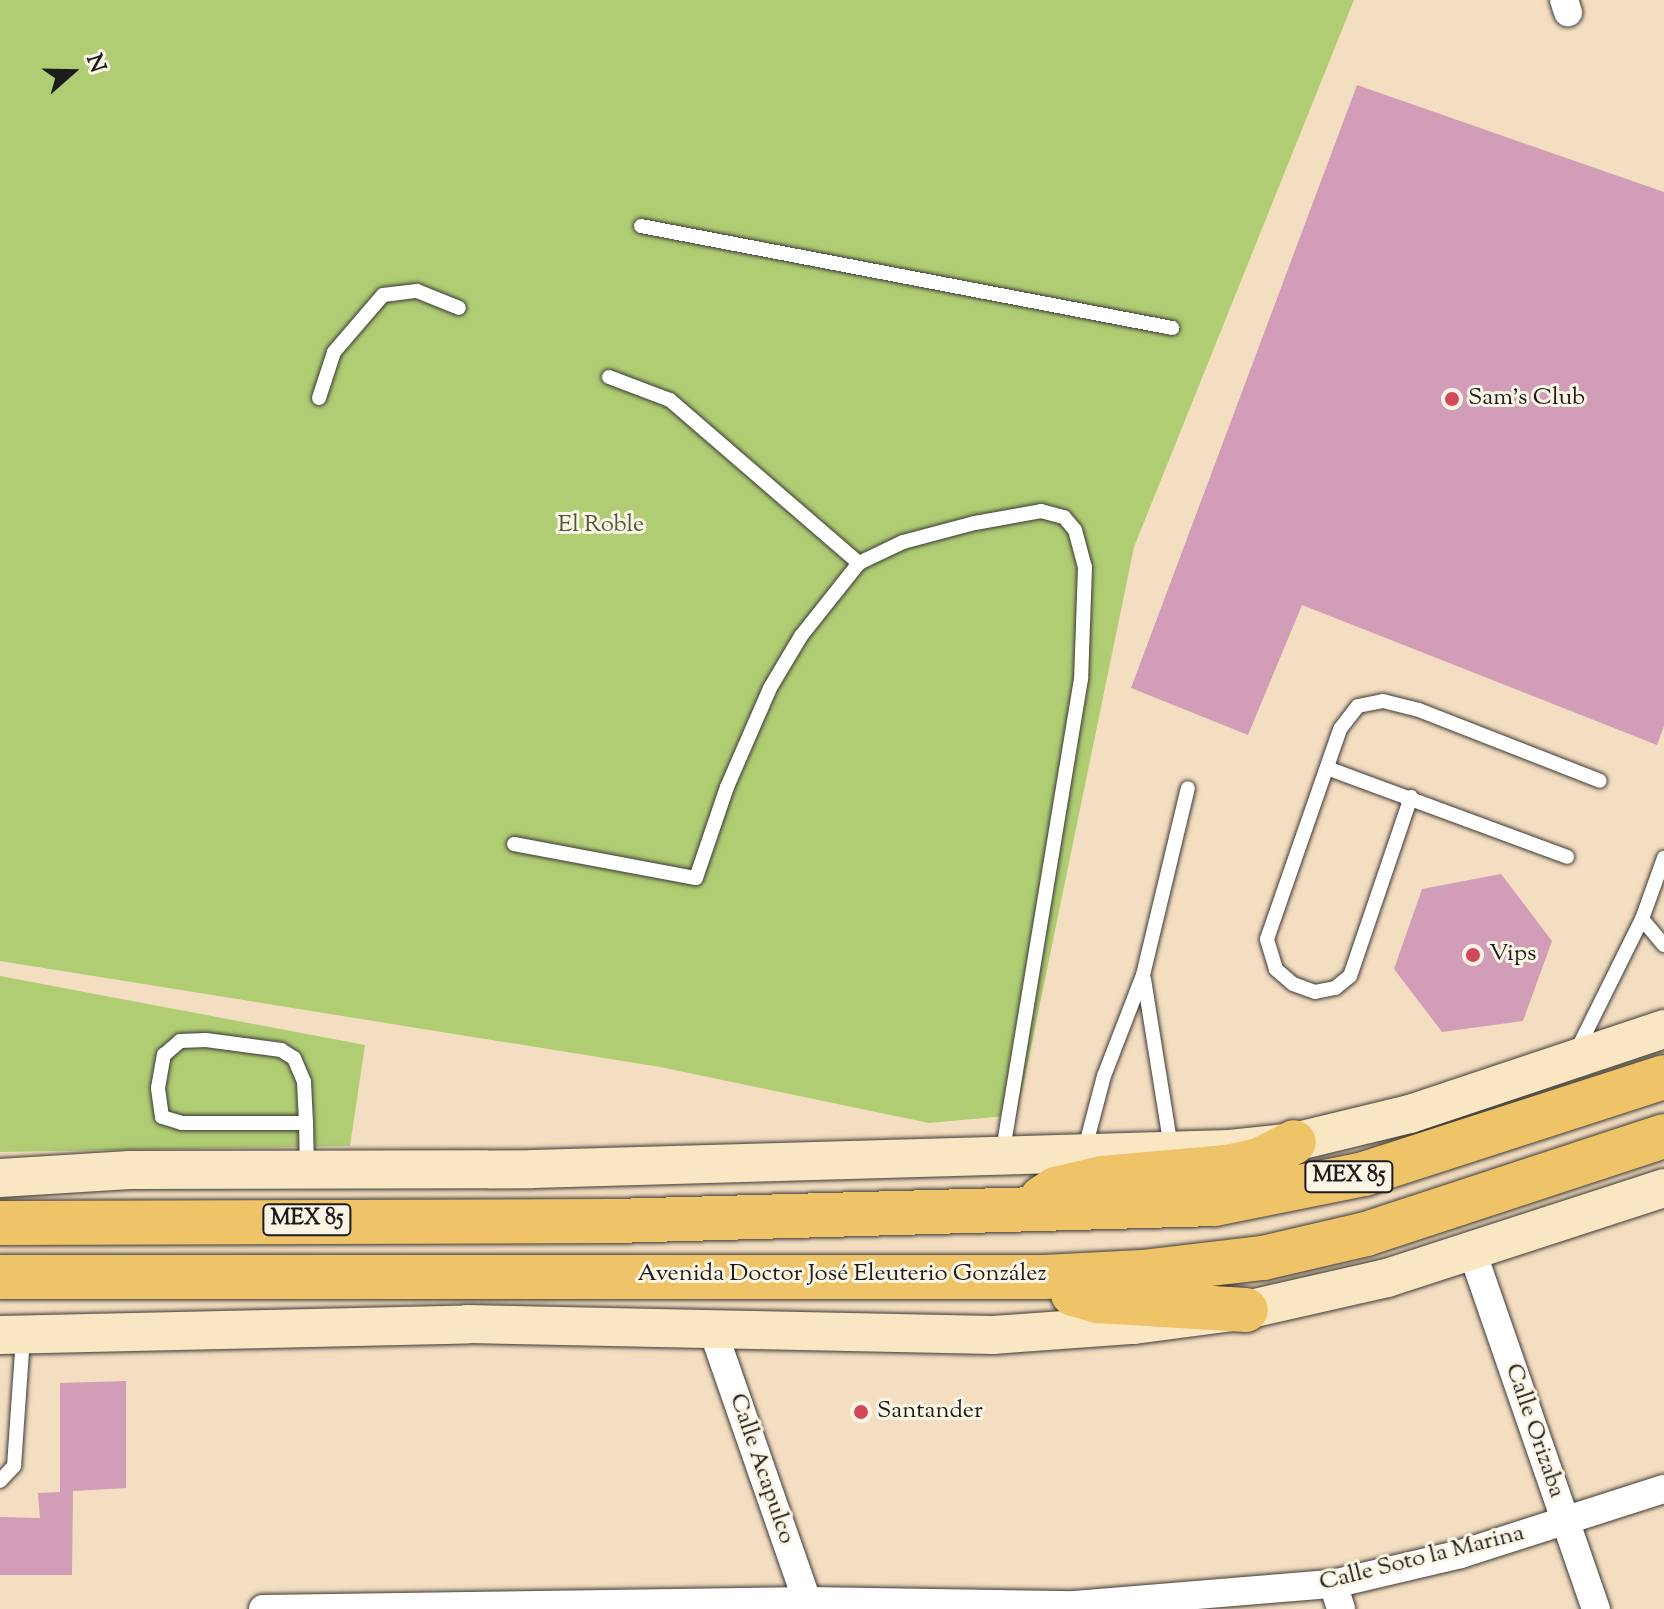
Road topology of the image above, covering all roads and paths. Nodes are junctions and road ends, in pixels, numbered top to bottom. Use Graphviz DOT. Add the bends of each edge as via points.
graph roads {
  1 [pos="641,226"];
  2 [pos="459,308"];
  3 [pos="1172,328"];
  4 [pos="609,377"];
  5 [pos="319,398"];
  6 [pos="859,563"];
  7 [pos="1327,768"];
  8 [pos="1600,781"];
  9 [pos="1188,788"];
  10 [pos="1411,797"];
  11 [pos="514,844"];
  12 [pos="1567,857"];
  13 [pos="1664,858"];
  14 [pos="1659,884"];
  15 [pos="1642,919"];
  16 [pos="1664,945"];
  17 [pos="1143,975"];
  18 [pos="1664,1029"];
  19 [pos="1574,1058"];
  20 [pos="1664,1077"];
  21 [pos="306,1123"];
  22 [pos="1664,1136"];
  23 [pos="1294,1142"];
  24 [pos="1171,1150"];
  25 [pos="1003,1152"];
  26 [pos="1083,1153"];
  27 [pos="307,1170"];
  28 [pos="0,1178"];
  29 [pos="1664,1188"];
  30 [pos="1022,1211"];
  31 [pos="0,1223"];
  32 [pos="1473,1254"];
  33 [pos="0,1277"];
  34 [pos="1044,1277"];
  35 [pos="1246,1310"];
  36 [pos="712,1328"];
  37 [pos="12,1334"];
  38 [pos="7,1403"];
  39 [pos="0,1481"];
  40 [pos="1664,1489"];
  41 [pos="1566,1522"];
  42 [pos="1337,1597"];
  43 [pos="808,1605"];
  44 [pos="1076,1607"];
  45 [pos="545,1608"];
  46 [pos="263,1609"];
  47 [pos="279,1609"];
  48 [pos="1596,1609"];
  1 -- 3 [label="lane"];
  2 -- 5 [label="lane" via="417,291 383,295 334,352"];
  4 -- 6 [label="lane" via="670,400"];
  6 -- 11 [label="lane" via="801,636 770,688 727,787 696,878"];
  6 -- 25 [label="lane" via="903,542 1041,511 1064,517 1080,545 1087,606 1081,679"];
  7 -- 8 [label="lane" via="1340,729 1358,706 1383,701"];
  7 -- 10 [label="lane"];
  7 -- 10 [label="lane" via="1267,939 1276,969 1315,992 1335,988 1350,976"];
  9 -- 17 [label="lane"];
  10 -- 12 [label="lane"];
  13 -- 14 [label="lane"];
  14 -- 15 [label="lane"];
  15 -- 16 [label="lane"];
  15 -- 19 [label="lane"];
  17 -- 24 [label="lane"];
  17 -- 26 [label="lane" via="1104,1076"];
  18 -- 19 [label="street"];
  19 -- 23 [label="street" via="1410,1114"];
  20 -- 30 [label="highway, MEX 85" via="1451,1148 1292,1192 1135,1210"];
  21 -- 21 [label="lane" via="301,1070 281,1050 189,1039 164,1055 160,1107 169,1121"];
  21 -- 27 [label="lane"];
  22 -- 34 [label="highway, Avenida Doctor José Eleuterio González / MEX 85" via="1425,1217 1310,1248 1202,1266"];
  23 -- 24 [label="street"];
  23 -- 30 [label="highway" via="1259,1160 1227,1167 1103,1178 1056,1189"];
  24 -- 26 [label="street"];
  25 -- 26 [label="street"];
  25 -- 27 [label="street" via="533,1169"];
  27 -- 28 [label="street" via="130,1170"];
  29 -- 32 [label="street"];
  30 -- 31 [label="highway, MEX 85" via="614,1221"];
  32 -- 35 [label="street"];
  32 -- 41 [label="street, Calle Orizaba"];
  33 -- 34 [label="highway, Avenida Doctor José Eleuterio González / MEX 85"];
  34 -- 35 [label="highway" via="1067,1292 1098,1301"];
  35 -- 36 [label="street" via="993,1335"];
  36 -- 37 [label="street" via="467,1324"];
  36 -- 43 [label="street, Calle Acapulco"];
  37 -- 38 [label="lane"];
  38 -- 39 [label="lane" via="14,1466"];
  40 -- 41 [label="street, Calle Soto la Marina"];
  41 -- 42 [label="street, Calle Soto la Marina"];
  41 -- 48 [label="street, Calle Orizaba"];
  42 -- 44 [label="street, Calle Soto la Marina"];
  43 -- 44 [label="street, Calle Soto la Marina"];
  43 -- 45 [label="street, Calle Soto la Marina"];
  45 -- 47 [label="street, Calle Soto la Marina"];
  46 -- 47 [label="street, Calle Soto la Marina"];
}
